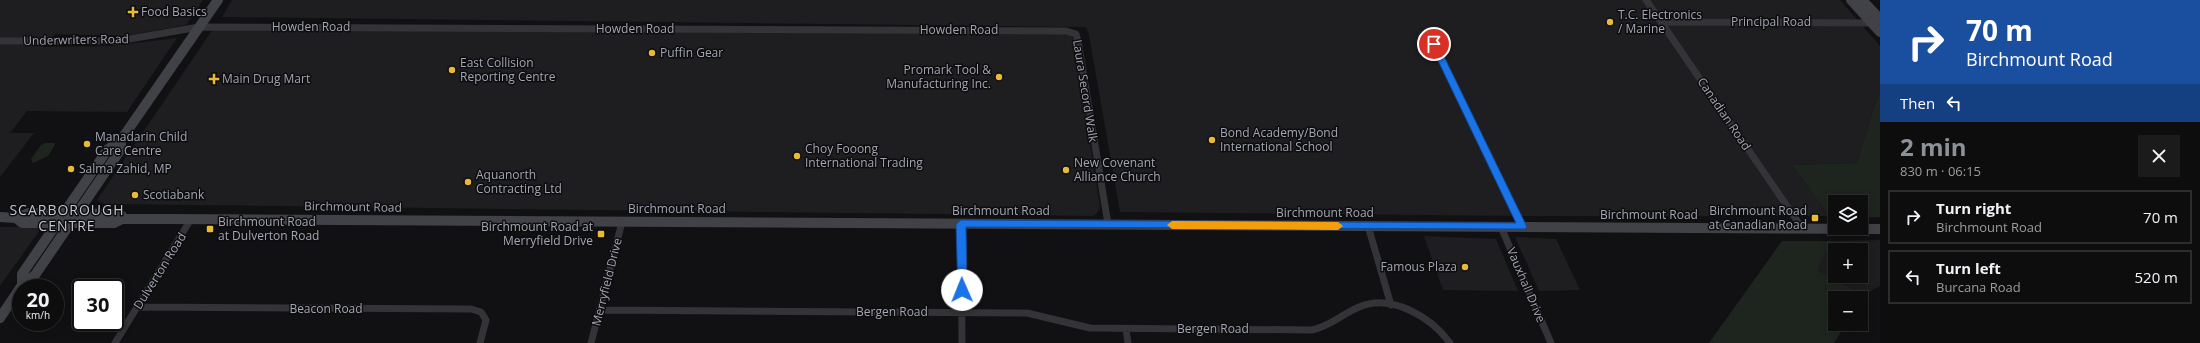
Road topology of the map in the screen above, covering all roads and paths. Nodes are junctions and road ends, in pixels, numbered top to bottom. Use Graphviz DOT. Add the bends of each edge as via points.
graph roads {
  1 [pos="218,0"];
  2 [pos="1646,0"];
  3 [pos="1851,0"];
  4 [pos="1862,0"];
  5 [pos="1877,21"];
  6 [pos="1661,22"];
  7 [pos="199,27"];
  8 [pos="1070,31"];
  9 [pos="1428,32"];
  10 [pos="1880,32"];
  11 [pos="0,41"];
  12 [pos="121,140"];
  13 [pos="64,213"];
  14 [pos="77,213"];
  15 [pos="0,217"];
  16 [pos="16,218"];
  17 [pos="122,219"];
  18 [pos="192,219"];
  19 [pos="622,222"];
  20 [pos="57,223"];
  21 [pos="70,223"];
  22 [pos="961,224"];
  23 [pos="1108,224"];
  24 [pos="1368,226"];
  25 [pos="1501,227"];
  26 [pos="1522,227"];
  27 [pos="1802,228"];
  28 [pos="1880,229"];
  29 [pos="22,279"];
  30 [pos="30,279"];
  31 [pos="12,300"];
  32 [pos="1391,305"];
  33 [pos="137,307"];
  34 [pos="600,310"];
  35 [pos="962,313"];
  36 [pos="0,318"];
  37 [pos="1126,329"];
  38 [pos="115,343"];
  39 [pos="480,343"];
  40 [pos="591,343"];
  41 [pos="962,343"];
  42 [pos="1128,343"];
  43 [pos="1450,343"];
  44 [pos="1551,343"];
  1 -- 7 [label="main road"];
  2 -- 6 [label="street, Canadian Road"];
  3 -- 5 [label="main road"];
  4 -- 5 [label="main road"];
  5 -- 6 [label="street, Principal Road"];
  5 -- 10 [label="main road"];
  6 -- 27 [label="street, Canadian Road"];
  7 -- 8 [label="street, Howden Road"];
  7 -- 11 [label="street, Underwriters Road" via="118,41"];
  7 -- 12 [label="main road"];
  8 -- 23 [label="street, Laura Secord Walk" via="1076,34 1078,41"];
  9 -- 26 [label="street"];
  12 -- 13 [label="main road" via="108,149"];
  12 -- 14 [label="main road" via="121,149"];
  13 -- 14 [label="main road, Birchmount Road"];
  13 -- 16 [label="main road, Birchmount Road" via="29,213"];
  13 -- 20 [label="main road"];
  14 -- 17 [label="main road, Birchmount Road" via="119,214"];
  14 -- 21 [label="main road"];
  15 -- 16 [label="main road, Birchmount Road"];
  16 -- 20 [label="main road, Birchmount Road" via="22,223"];
  17 -- 18 [label="main road, Birchmount Road"];
  17 -- 21 [label="main road, Birchmount Road" via="114,223"];
  18 -- 19 [label="main road, Birchmount Road"];
  18 -- 33 [label="street, Dulverton Road"];
  19 -- 22 [label="main road, Birchmount Road"];
  19 -- 34 [label="street, Merryfield Drive"];
  20 -- 21 [label="main road, Birchmount Road"];
  20 -- 29 [label="main road" via="22,274"];
  21 -- 30 [label="main road"];
  22 -- 23 [label="main road, Birchmount Road"];
  22 -- 35 [label="street"];
  23 -- 24 [label="main road, Birchmount Road"];
  24 -- 25 [label="main road, Birchmount Road"];
  24 -- 32 [label="street" via="1390,294"];
  25 -- 26 [label="main road, Birchmount Road"];
  25 -- 44 [label="street, Vauxhall Drive"];
  26 -- 27 [label="main road, Birchmount Road"];
  27 -- 28 [label="main road, Birchmount Road"];
  31 -- 36 [label="main road"];
  32 -- 37 [label="street, Bergen Road" via="1361,306 1333,324 1312,330"];
  32 -- 43 [label="street" via="1424,318 1440,330"];
  33 -- 38 [label="street, Dulverton Road"];
  33 -- 39 [label="street, Beacon Road" via="471,309 481,312 486,320"];
  34 -- 35 [label="street, Bergen Road"];
  34 -- 40 [label="street, Merryfield Drive"];
  35 -- 37 [label="street, Bergen Road" via="1036,314 1080,328"];
  35 -- 41 [label="street"];
  37 -- 42 [label="street"];
}
